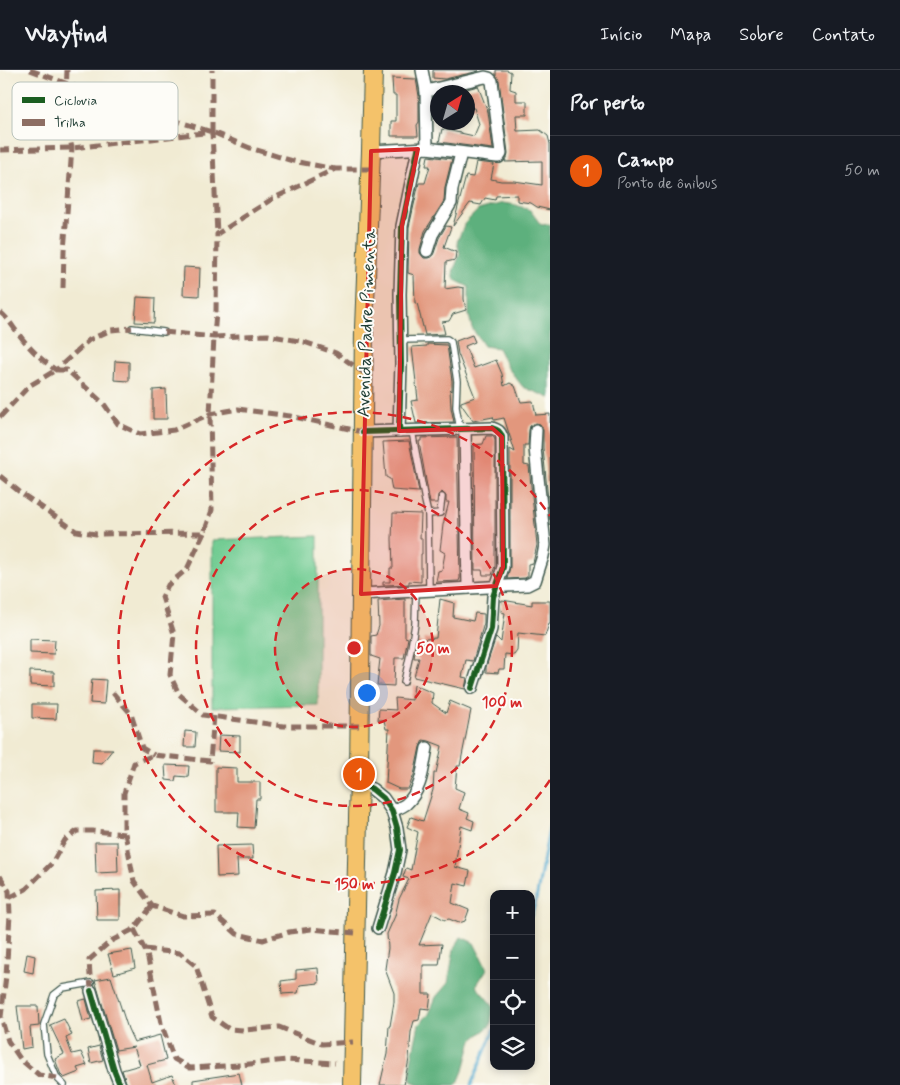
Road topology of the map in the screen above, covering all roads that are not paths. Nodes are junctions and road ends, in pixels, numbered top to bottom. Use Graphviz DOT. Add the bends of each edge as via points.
graph roads {
  1 [pos="372,70"];
  2 [pos="422,70"];
  3 [pos="489,74"];
  4 [pos="426,90"];
  5 [pos="422,149"];
  6 [pos="371,151"];
  7 [pos="461,153"];
  8 [pos="427,251"];
  9 [pos="132,328"];
  10 [pos="164,332"];
  11 [pos="401,340"];
  12 [pos="463,429"];
  13 [pos="412,430"];
  14 [pos="536,430"];
  15 [pos="399,431"];
  16 [pos="363,432"];
  17 [pos="442,497"];
  18 [pos="428,514"];
  19 [pos="496,586"];
  20 [pos="468,588"];
  21 [pos="416,590"];
  22 [pos="429,590"];
  23 [pos="361,594"];
  24 [pos="404,682"];
  25 [pos="472,688"];
  26 [pos="427,748"];
  27 [pos="358,783"];
  28 [pos="392,811"];
  29 [pos="378,928"];
  30 [pos="91,987"];
  31 [pos="64,1085"];
  32 [pos="120,1085"];
  33 [pos="352,1085"];
  1 -- 6 [label="main road, Avenida Padre Pimenta"];
  2 -- 4 [label="street"];
  3 -- 4 [label="street"];
  3 -- 7 [label="street" via="501,154 497,157"];
  4 -- 5 [label="street"];
  5 -- 6 [label="street"];
  5 -- 7 [label="street"];
  5 -- 11 [label="street" via="402,226"];
  6 -- 16 [label="main road, Avenida Padre Pimenta"];
  7 -- 8 [label="street" via="451,203 432,235"];
  9 -- 10 [label="lane"];
  11 -- 12 [label="lane" via="450,340 457,381 456,407"];
  11 -- 15 [label="street"];
  12 -- 13 [label="street"];
  12 -- 19 [label="street" via="496,429 502,437 503,567"];
  12 -- 20 [label="street"];
  13 -- 15 [label="street"];
  13 -- 18 [label="lane"];
  14 -- 19 [label="street" via="545,545 543,556 532,583"];
  15 -- 16 [label="street"];
  16 -- 23 [label="main road, Avenida Padre Pimenta"];
  17 -- 18 [label="lane" via="440,513"];
  18 -- 22 [label="lane"];
  19 -- 20 [label="street"];
  19 -- 25 [label="street" via="491,629"];
  20 -- 22 [label="street"];
  21 -- 22 [label="street"];
  21 -- 23 [label="street"];
  21 -- 24 [label="lane" via="415,624"];
  23 -- 27 [label="main road, Avenida Padre Pimenta"];
  26 -- 28 [label="street" via="415,794 405,805"];
  27 -- 28 [label="street" via="383,798"];
  27 -- 33 [label="main road, Avenida Padre Pimenta"];
  28 -- 29 [label="street" via="400,850"];
  30 -- 31 [label="lane" via="63,988 54,995 44,1024 47,1054 57,1078"];
  30 -- 32 [label="street"];
}
